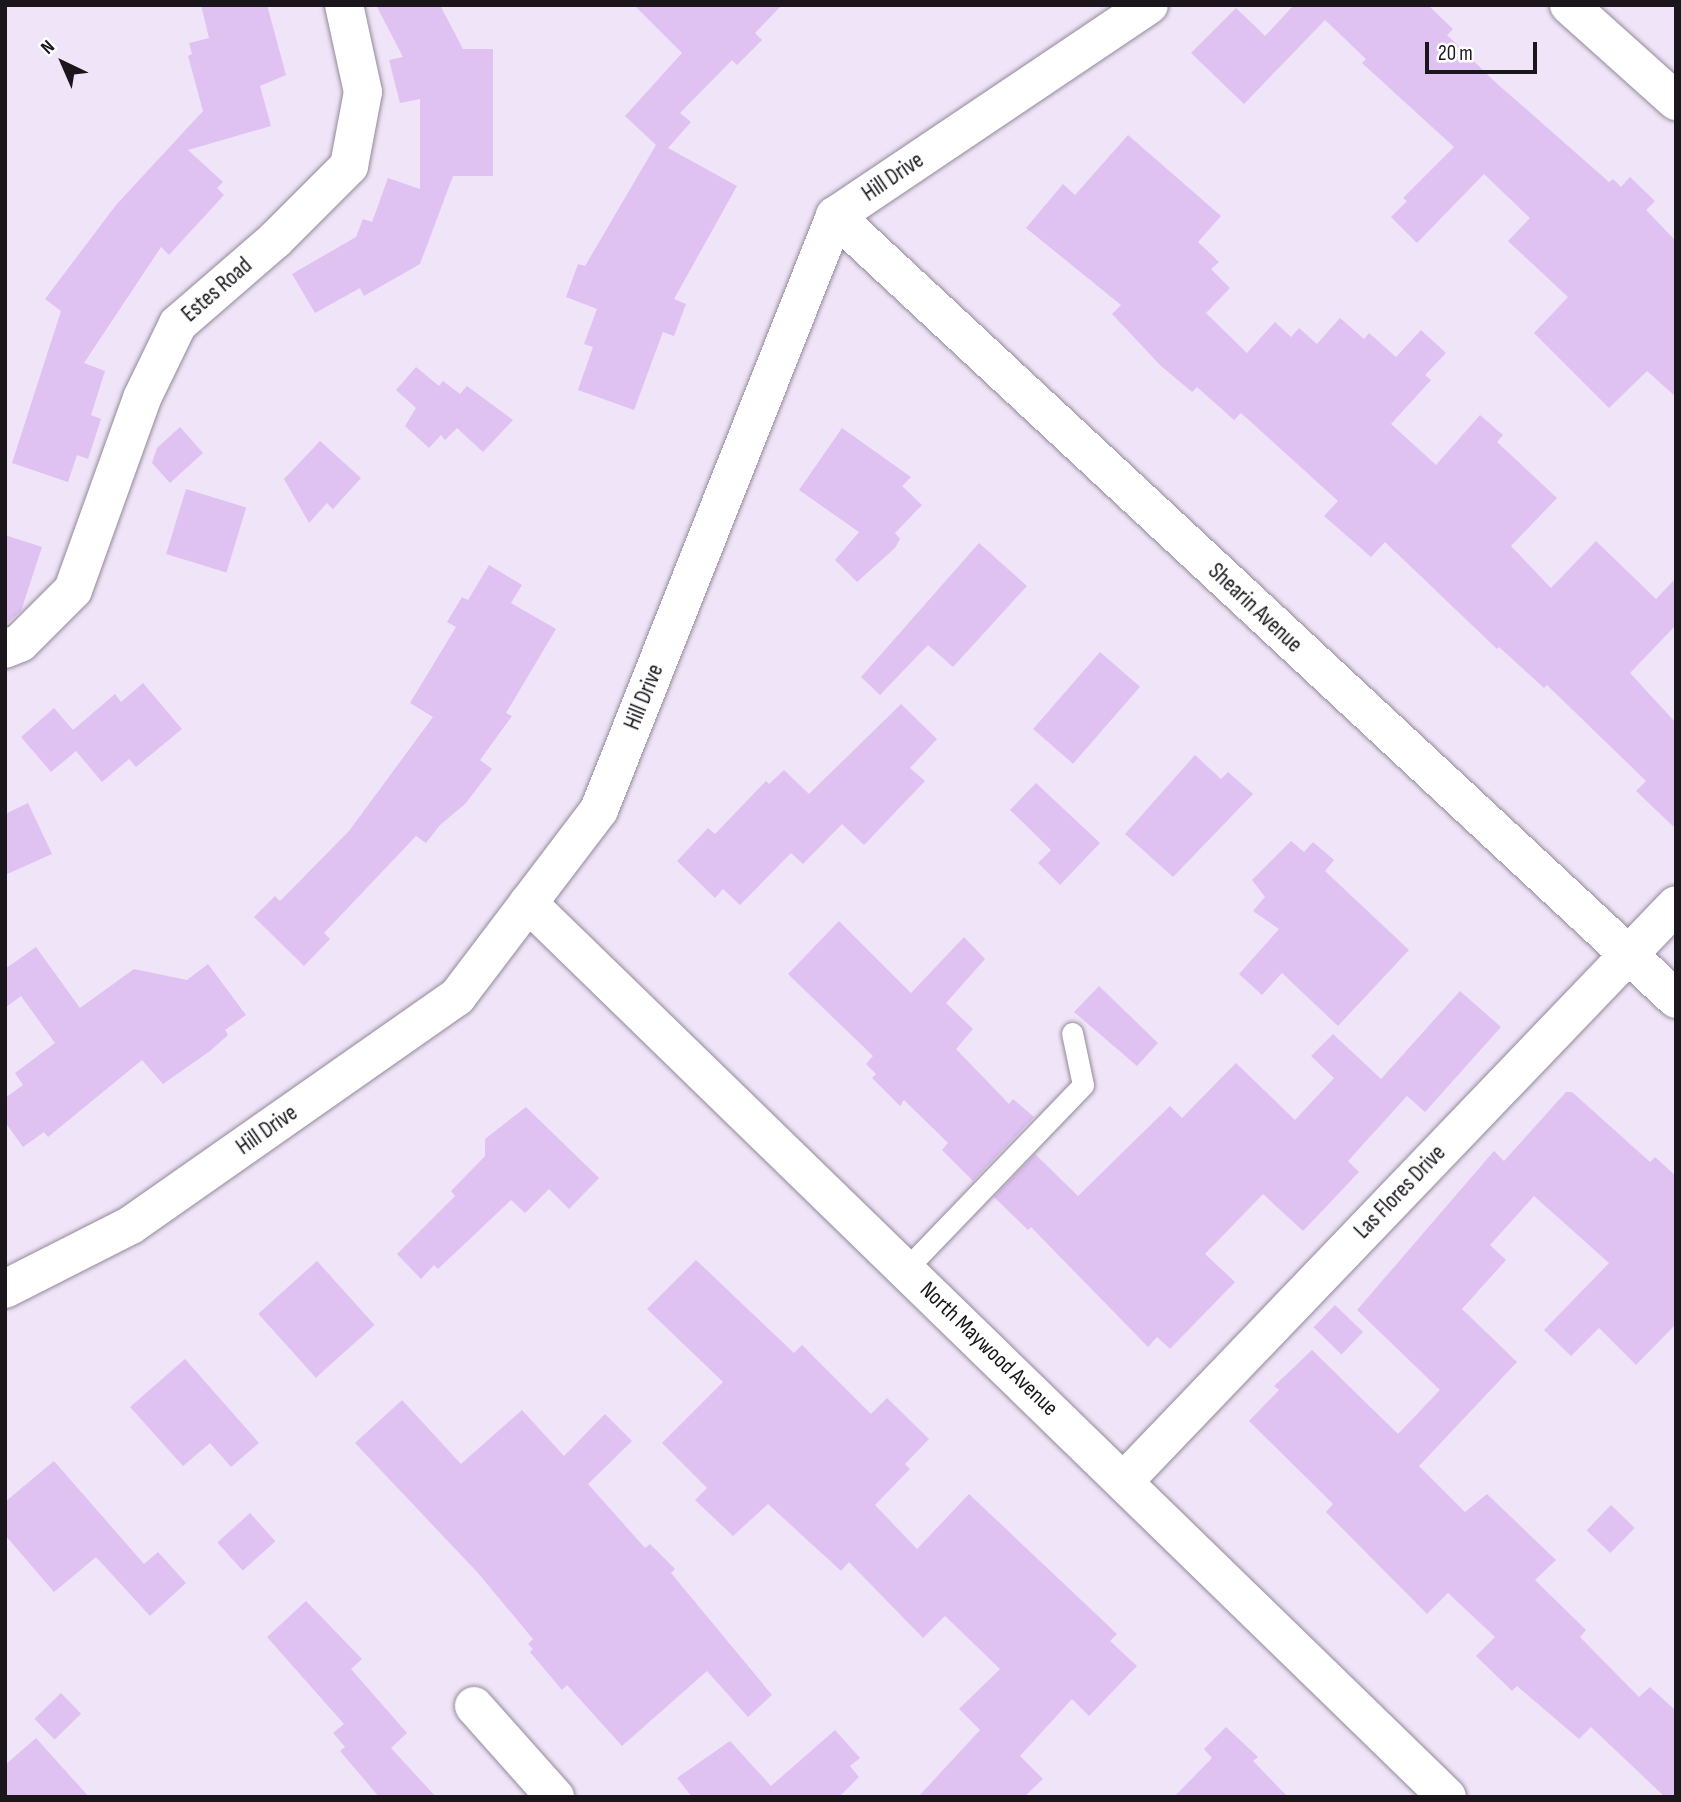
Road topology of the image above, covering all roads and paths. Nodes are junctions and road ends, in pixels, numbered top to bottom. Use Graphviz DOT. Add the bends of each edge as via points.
graph roads {
  1 [pos="344,5"];
  2 [pos="1569,5"];
  3 [pos="1128,10"];
  4 [pos="1676,101"];
  5 [pos="835,216"];
  6 [pos="5,649"];
  7 [pos="528,903"];
  8 [pos="1676,905"];
  9 [pos="1628,955"];
  10 [pos="1676,999"];
  11 [pos="1072,1033"];
  12 [pos="906,1269"];
  13 [pos="5,1289"];
  14 [pos="1125,1480"];
  15 [pos="474,1706"];
  16 [pos="555,1797"];
  17 [pos="1447,1797"];
  1 -- 6 [label="street, Estes Road" via="363,92 349,166 275,240 178,324 142,398 73,590 20,643"];
  2 -- 4 [label="street"];
  3 -- 5 [label="street, Hill Drive"];
  5 -- 7 [label="street, Hill Drive" via="599,810"];
  5 -- 9 [label="street, Shearin Avenue"];
  7 -- 12 [label="street, North Maywood Avenue"];
  7 -- 13 [label="street, Hill Drive" via="457,997 131,1225"];
  8 -- 9 [label="street, Las Flores Drive"];
  9 -- 10 [label="street, Shearin Avenue"];
  9 -- 14 [label="street, Las Flores Drive"];
  11 -- 12 [label="lane" via="1083,1085"];
  12 -- 14 [label="street, North Maywood Avenue"];
  14 -- 17 [label="street, North Maywood Avenue"];
  15 -- 16 [label="street"];
}
